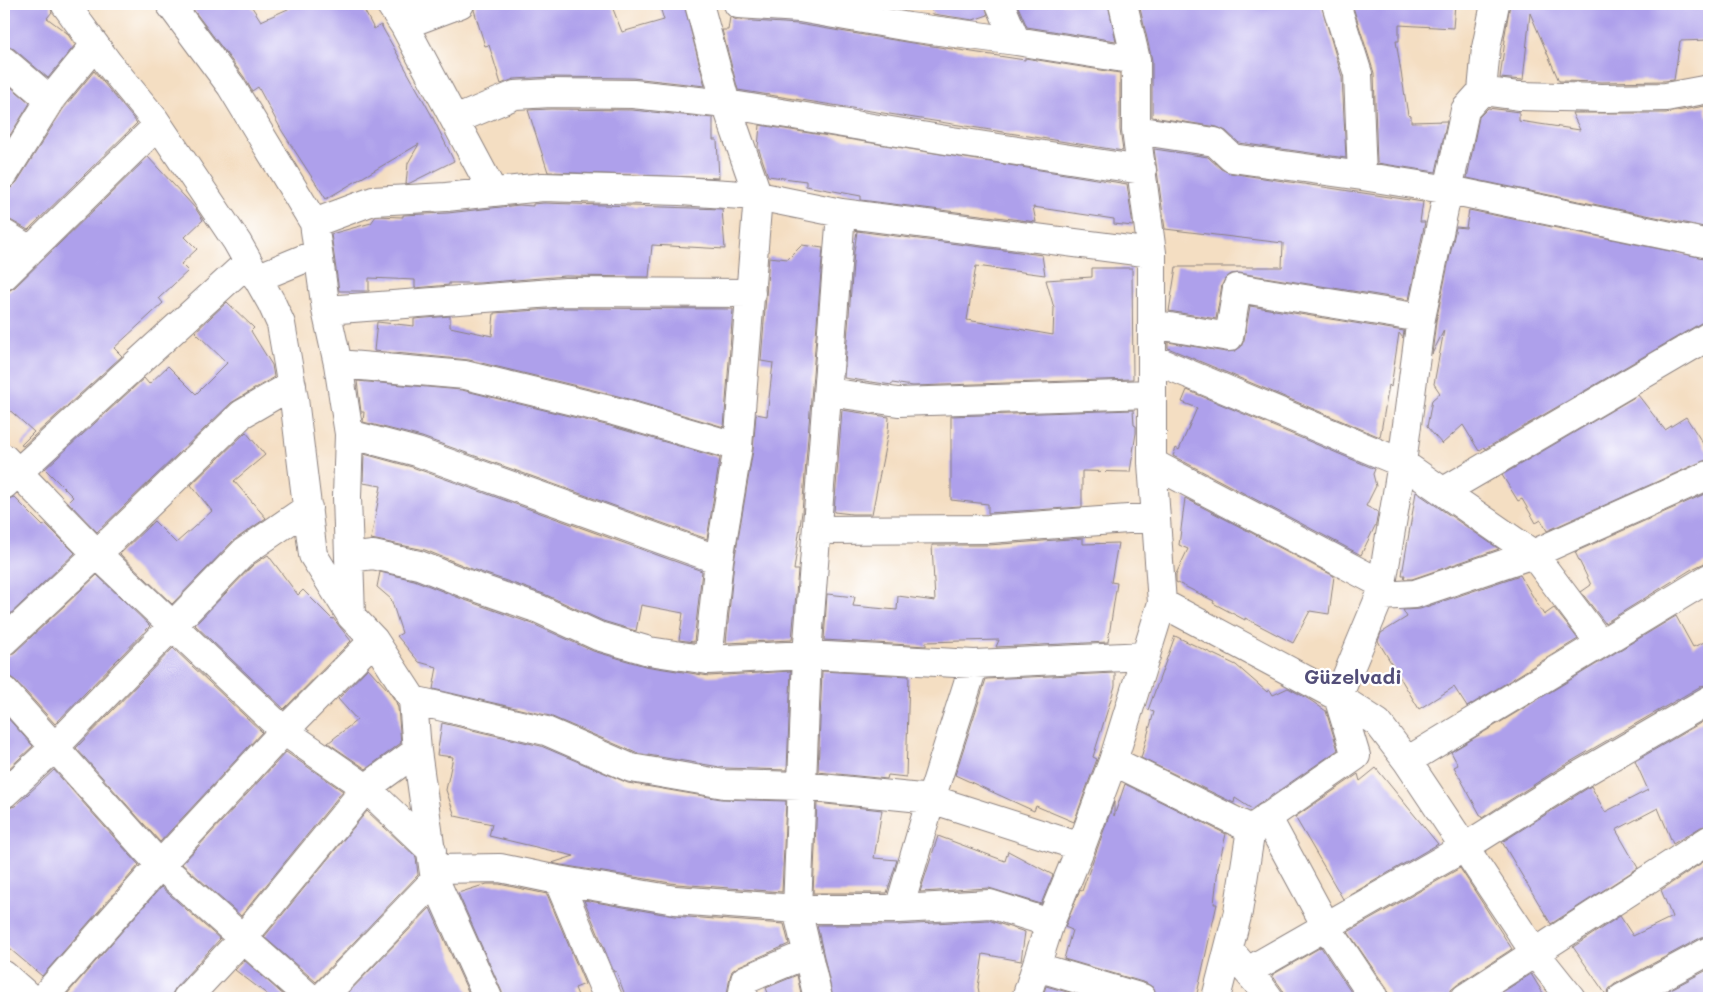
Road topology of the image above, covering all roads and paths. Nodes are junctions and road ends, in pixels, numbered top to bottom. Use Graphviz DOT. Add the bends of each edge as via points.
graph roads {
  1 [pos="65,4"];
  2 [pos="170,4"];
  3 [pos="460,4"];
  4 [pos="699,4"];
  5 [pos="738,4"];
  6 [pos="1000,4"];
  7 [pos="1123,4"];
  8 [pos="1336,4"];
  9 [pos="1495,4"];
  10 [pos="397,14"];
  11 [pos="1016,41"];
  12 [pos="95,44"];
  13 [pos="1136,60"];
  14 [pos="4,61"];
  15 [pos="1709,89"];
  16 [pos="1482,91"];
  17 [pos="50,100"];
  18 [pos="726,104"];
  19 [pos="455,120"];
  20 [pos="158,125"];
  21 [pos="1136,130"];
  22 [pos="1142,170"];
  23 [pos="4,174"];
  24 [pos="1362,176"];
  25 [pos="1450,190"];
  26 [pos="493,192"];
  27 [pos="758,196"];
  28 [pos="841,213"];
  29 [pos="314,223"];
  30 [pos="4,234"];
  31 [pos="1709,244"];
  32 [pos="30,250"];
  33 [pos="1152,252"];
  34 [pos="318,253"];
  35 [pos="253,270"];
  36 [pos="4,276"];
  37 [pos="752,293"];
  38 [pos="326,310"];
  39 [pos="1422,318"];
  40 [pos="1152,324"];
  41 [pos="1709,336"];
  42 [pos="1153,359"];
  43 [pos="338,364"];
  44 [pos="292,385"];
  45 [pos="828,392"];
  46 [pos="1152,394"];
  47 [pos="350,434"];
  48 [pos="738,447"];
  49 [pos="1152,463"];
  50 [pos="1402,463"];
  51 [pos="8,471"];
  52 [pos="1709,475"];
  53 [pos="1444,491"];
  54 [pos="308,508"];
  55 [pos="1156,517"];
  56 [pos="817,530"];
  57 [pos="97,554"];
  58 [pos="1533,554"];
  59 [pos="349,558"];
  60 [pos="719,560"];
  61 [pos="1709,578"];
  62 [pos="1381,590"];
  63 [pos="1162,602"];
  64 [pos="351,616"];
  65 [pos="173,625"];
  66 [pos="374,640"];
  67 [pos="4,641"];
  68 [pos="1600,643"];
  69 [pos="807,655"];
  70 [pos="1146,656"];
  71 [pos="708,660"];
  72 [pos="974,664"];
  73 [pos="4,691"];
  74 [pos="1338,697"];
  75 [pos="413,700"];
  76 [pos="1709,700"];
  77 [pos="284,731"];
  78 [pos="54,748"];
  79 [pos="417,751"];
  80 [pos="1114,761"];
  81 [pos="1407,761"];
  82 [pos="801,786"];
  83 [pos="366,788"];
  84 [pos="4,794"];
  85 [pos="931,799"];
  86 [pos="1259,823"];
  87 [pos="1709,840"];
  88 [pos="1081,847"];
  89 [pos="1465,847"];
  90 [pos="160,865"];
  91 [pos="434,866"];
  92 [pos="558,880"];
  93 [pos="797,909"];
  94 [pos="899,909"];
  95 [pos="1050,923"];
  96 [pos="1326,926"];
  97 [pos="243,938"];
  98 [pos="1228,949"];
  99 [pos="1709,952"];
  100 [pos="1535,953"];
  101 [pos="808,954"];
  102 [pos="1037,967"];
  103 [pos="1248,971"];
  104 [pos="4,975"];
  105 [pos="482,995"];
  106 [pos="30,998"];
  107 [pos="43,998"];
  108 [pos="187,998"];
  109 [pos="310,998"];
  110 [pos="322,998"];
  111 [pos="608,998"];
  112 [pos="742,998"];
  113 [pos="818,998"];
  114 [pos="1026,998"];
  115 [pos="1142,998"];
  116 [pos="1216,998"];
  117 [pos="1269,998"];
  118 [pos="1374,998"];
  119 [pos="1465,998"];
  120 [pos="1571,998"];
  121 [pos="1622,998"];
  1 -- 12 [label="street"];
  2 -- 29 [label="street" via="231,86"];
  3 -- 10 [label="street"];
  4 -- 18 [label="street"];
  5 -- 11 [label="street" via="800,8"];
  6 -- 11 [label="street"];
  7 -- 13 [label="street"];
  8 -- 24 [label="street" via="1358,74"];
  9 -- 16 [label="street"];
  10 -- 19 [label="street"];
  11 -- 13 [label="street"];
  12 -- 17 [label="street"];
  12 -- 20 [label="street"];
  13 -- 21 [label="street"];
  14 -- 17 [label="street"];
  15 -- 16 [label="street" via="1666,97 1602,98 1519,96"];
  16 -- 25 [label="street" via="1466,110"];
  17 -- 23 [label="street"];
  18 -- 19 [label="street" via="633,94 551,92 515,95"];
  18 -- 22 [label="street"];
  18 -- 27 [label="street"];
  19 -- 26 [label="street"];
  20 -- 32 [label="street"];
  20 -- 35 [label="street"];
  21 -- 22 [label="street"];
  21 -- 24 [label="street" via="1215,142 1232,158"];
  22 -- 33 [label="street"];
  24 -- 25 [label="street"];
  25 -- 31 [label="street"];
  25 -- 39 [label="street"];
  26 -- 27 [label="street" via="543,187"];
  26 -- 29 [label="street" via="373,201"];
  27 -- 28 [label="street"];
  27 -- 37 [label="street"];
  28 -- 33 [label="street"];
  28 -- 45 [label="street"];
  29 -- 34 [label="street"];
  30 -- 32 [label="street"];
  32 -- 36 [label="street"];
  33 -- 40 [label="street"];
  34 -- 35 [label="street"];
  34 -- 38 [label="street"];
  35 -- 44 [label="street" via="281,324"];
  35 -- 51 [label="street"];
  37 -- 38 [label="street" via="566,292"];
  37 -- 48 [label="street"];
  38 -- 43 [label="street"];
  39 -- 40 [label="street" via="1237,288 1229,337"];
  39 -- 50 [label="street"];
  40 -- 42 [label="street"];
  41 -- 53 [label="street"];
  42 -- 46 [label="street"];
  42 -- 50 [label="street"];
  43 -- 47 [label="street"];
  43 -- 48 [label="street" via="465,376 614,411"];
  44 -- 54 [label="street"];
  44 -- 57 [label="street" via="242,414"];
  45 -- 46 [label="street" via="898,402"];
  45 -- 56 [label="street"];
  46 -- 49 [label="street"];
  47 -- 59 [label="street" via="346,497"];
  47 -- 60 [label="street" via="417,452"];
  48 -- 60 [label="street"];
  49 -- 55 [label="street"];
  49 -- 62 [label="street"];
  50 -- 53 [label="street"];
  50 -- 62 [label="street"];
  51 -- 57 [label="street"];
  52 -- 58 [label="street"];
  53 -- 58 [label="street"];
  54 -- 64 [label="street" via="313,555"];
  54 -- 65 [label="street" via="244,552"];
  55 -- 56 [label="street" via="988,529"];
  55 -- 63 [label="street"];
  56 -- 69 [label="street"];
  57 -- 65 [label="street"];
  57 -- 67 [label="street"];
  58 -- 62 [label="street" via="1415,594"];
  58 -- 68 [label="street"];
  59 -- 64 [label="street"];
  59 -- 71 [label="street" via="373,555 419,565 539,608 598,636 649,651"];
  60 -- 71 [label="street"];
  61 -- 68 [label="street"];
  62 -- 74 [label="street"];
  63 -- 70 [label="street"];
  63 -- 74 [label="street"];
  64 -- 66 [label="street"];
  65 -- 77 [label="street"];
  65 -- 78 [label="street"];
  66 -- 75 [label="street"];
  66 -- 77 [label="street"];
  68 -- 81 [label="street"];
  69 -- 71 [label="street"];
  69 -- 72 [label="street"];
  69 -- 82 [label="street"];
  70 -- 72 [label="street"];
  70 -- 80 [label="street"];
  72 -- 85 [label="street"];
  73 -- 78 [label="street"];
  74 -- 81 [label="street" via="1378,723"];
  74 -- 86 [label="street" via="1356,756"];
  75 -- 79 [label="street"];
  75 -- 82 [label="street" via="546,731 631,768 724,784"];
  76 -- 89 [label="street" via="1571,780"];
  77 -- 83 [label="street"];
  77 -- 90 [label="street"];
  78 -- 84 [label="street"];
  78 -- 90 [label="street"];
  79 -- 83 [label="street"];
  79 -- 91 [label="street"];
  80 -- 86 [label="street"];
  80 -- 88 [label="street"];
  81 -- 89 [label="street"];
  82 -- 85 [label="street"];
  82 -- 93 [label="street"];
  83 -- 91 [label="street"];
  83 -- 97 [label="street"];
  85 -- 88 [label="street"];
  85 -- 94 [label="street"];
  86 -- 96 [label="street"];
  86 -- 98 [label="street"];
  87 -- 100 [label="street"];
  88 -- 95 [label="street"];
  89 -- 96 [label="street"];
  89 -- 100 [label="street"];
  90 -- 97 [label="street"];
  90 -- 107 [label="street"];
  91 -- 92 [label="street" via="500,868"];
  91 -- 105 [label="street"];
  91 -- 110 [label="street"];
  92 -- 93 [label="street" via="675,900"];
  92 -- 111 [label="street"];
  93 -- 94 [label="street"];
  93 -- 101 [label="street"];
  94 -- 95 [label="street" via="990,904"];
  95 -- 102 [label="street"];
  96 -- 103 [label="street"];
  96 -- 118 [label="street"];
  97 -- 108 [label="street"];
  97 -- 109 [label="street"];
  98 -- 103 [label="street"];
  98 -- 116 [label="street"];
  99 -- 121 [label="street"];
  100 -- 119 [label="street"];
  100 -- 120 [label="street"];
  101 -- 112 [label="street" via="745,980"];
  101 -- 113 [label="street"];
  102 -- 114 [label="street"];
  102 -- 115 [label="street"];
  103 -- 117 [label="street"];
  104 -- 106 [label="street"];
}
